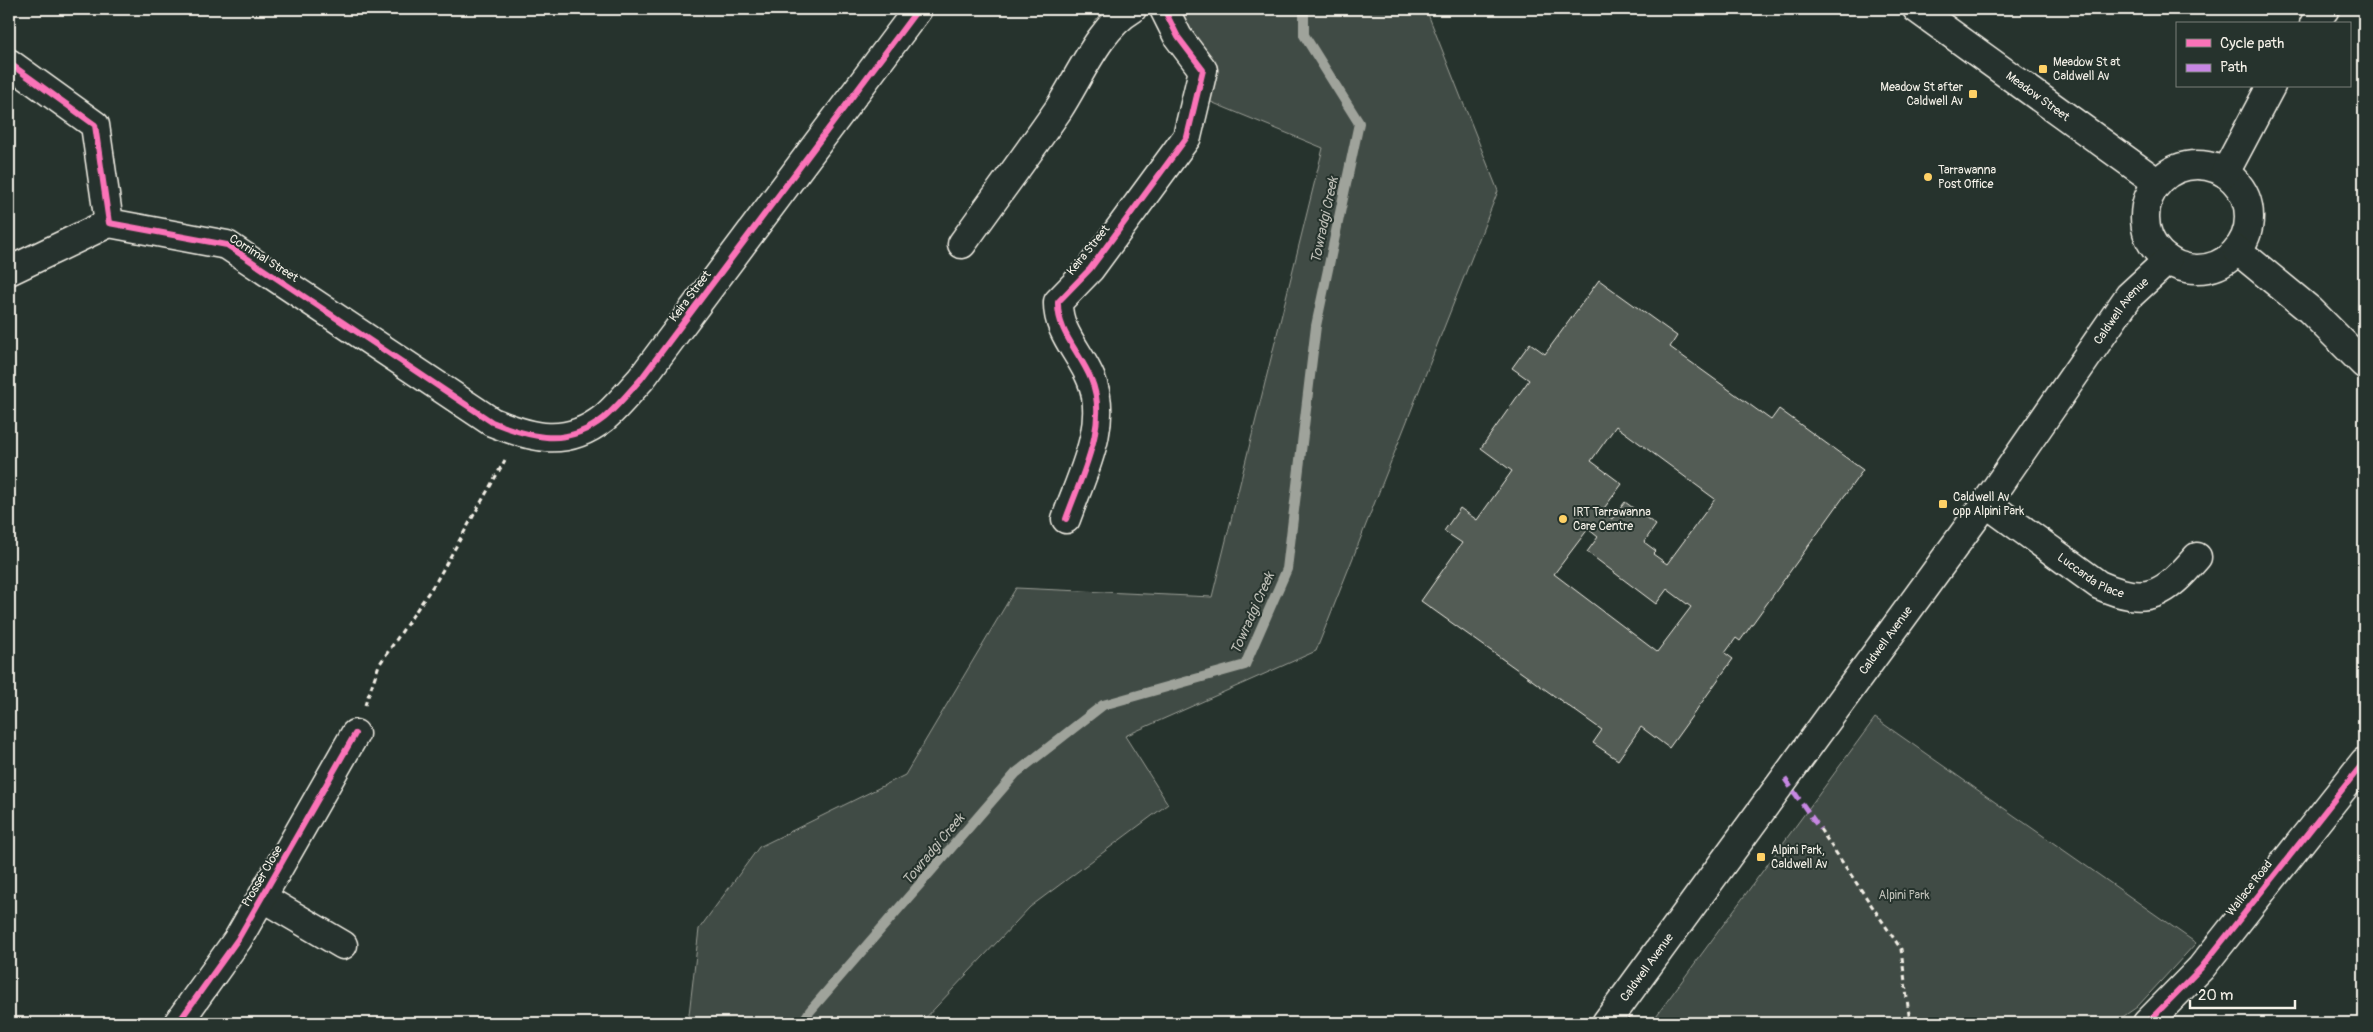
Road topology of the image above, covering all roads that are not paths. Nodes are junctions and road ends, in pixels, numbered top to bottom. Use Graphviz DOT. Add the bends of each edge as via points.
graph roads {
  1 [pos="918,9"];
  2 [pos="1132,9"];
  3 [pos="1164,9"];
  4 [pos="1917,9"];
  5 [pos="2325,9"];
  6 [pos="2315,22"];
  7 [pos="9,63"];
  8 [pos="2271,88"];
  9 [pos="2226,173"];
  10 [pos="2158,183"];
  11 [pos="109,222"];
  12 [pos="962,244"];
  13 [pos="2237,250"];
  14 [pos="2168,260"];
  15 [pos="9,271"];
  16 [pos="2364,364"];
  17 [pos="572,437"];
  18 [pos="1986,503"];
  19 [pos="1066,519"];
  20 [pos="2197,557"];
  21 [pos="355,734"];
  22 [pos="2364,762"];
  23 [pos="263,898"];
  24 [pos="343,945"];
  25 [pos="178,1023"];
  26 [pos="1606,1023"];
  27 [pos="2147,1023"];
  1 -- 17 [label="street, Keira Street" via="641,379 604,418"];
  2 -- 12 [label="street" via="1102,39 1058,109"];
  3 -- 19 [label="street, Keira Street" via="1178,37 1203,70 1187,137 1090,269 1058,302 1058,316 1091,377 1098,397 1097,428"];
  4 -- 10 [label="street, Meadow Street"];
  5 -- 6 [label="street"];
  7 -- 11 [label="street" via="95,125"];
  8 -- 9 [label="street"];
  9 -- 10 [label="street" via="2209,166 2191,165 2172,171"];
  9 -- 13 [label="street" via="2238,186 2248,205 2248,224"];
  10 -- 14 [label="street" via="2148,198 2144,216 2150,240"];
  11 -- 15 [label="street"];
  11 -- 17 [label="street, Corrimal Street" via="227,245 492,422 544,438"];
  13 -- 14 [label="street" via="2224,262 2210,267 2192,269"];
  13 -- 16 [label="street" via="2310,310"];
  14 -- 18 [label="street, Caldwell Avenue" via="2129,296"];
  18 -- 20 [label="street, Luccarda Place" via="2098,585 2117,593 2137,597 2159,592 2175,583"];
  18 -- 26 [label="street, Caldwell Avenue"];
  21 -- 23 [label="street, Prosser Close"];
  22 -- 27 [label="street, Wallace Road" via="2201,968"];
  23 -- 24 [label="street, Prosser Close"];
  23 -- 25 [label="street, Prosser Close"];
}
